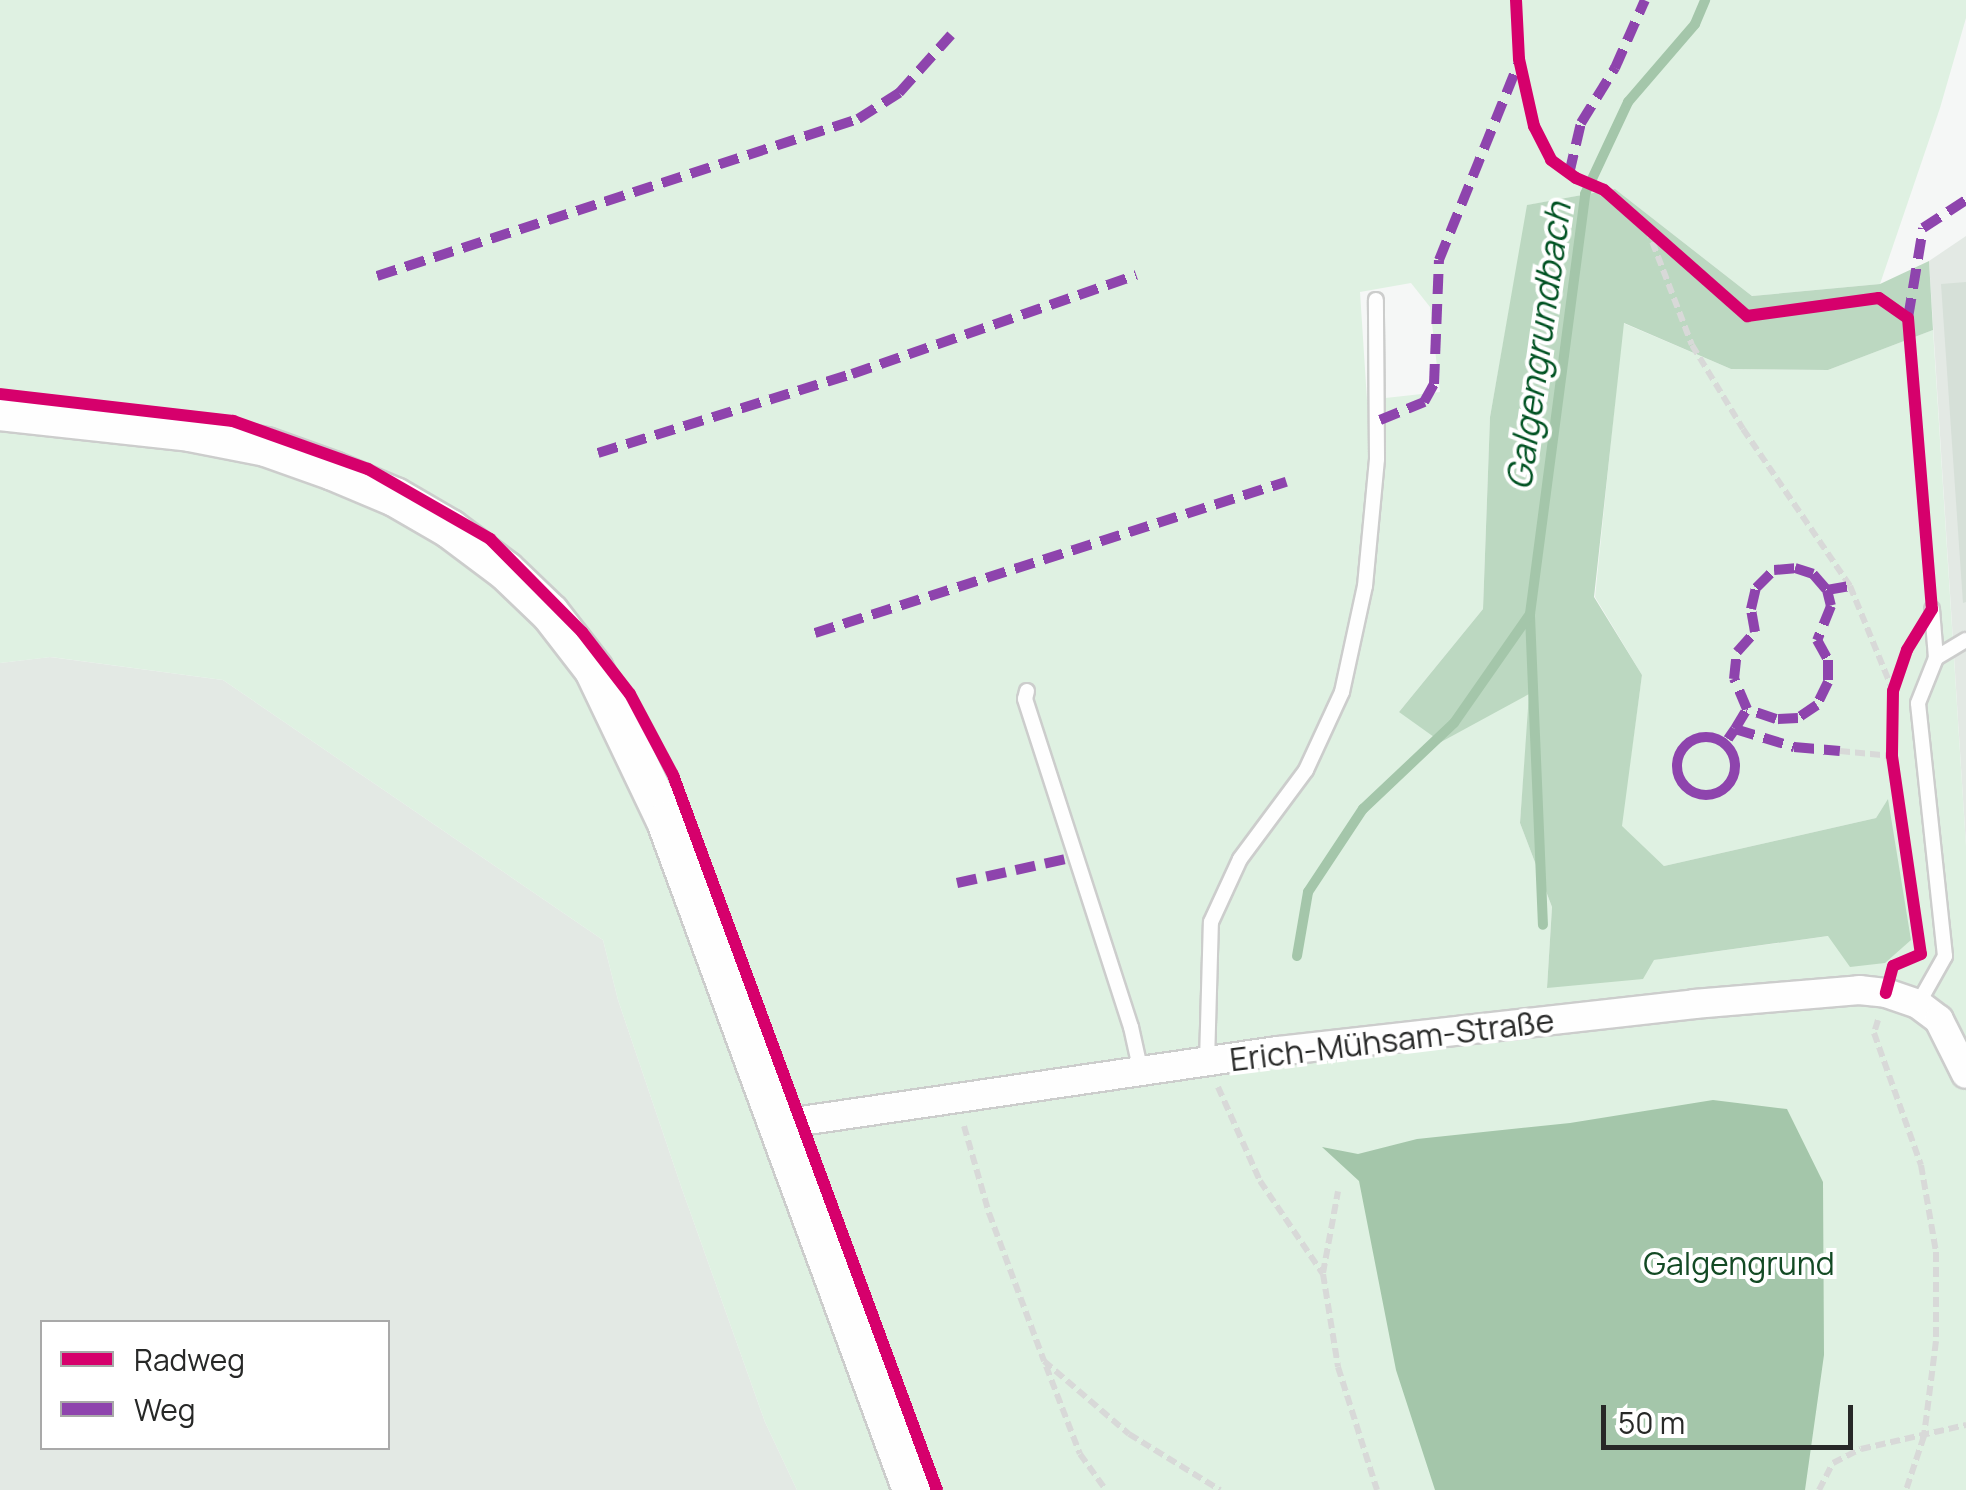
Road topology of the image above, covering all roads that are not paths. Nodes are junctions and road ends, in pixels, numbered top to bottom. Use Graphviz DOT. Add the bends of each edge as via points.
graph roads {
  1 [pos="1376,300"];
  2 [pos="0,411"];
  3 [pos="1932,609"];
  4 [pos="1966,640"];
  5 [pos="1936,658"];
  6 [pos="1027,691"];
  7 [pos="1918,1004"];
  8 [pos="1207,1062"];
  9 [pos="1141,1072"];
  10 [pos="1966,1074"];
  11 [pos="781,1124"];
  12 [pos="912,1490"];
  1 -- 8 [label="lane" via="1378,440 1365,586 1342,692 1306,770 1240,859 1211,922"];
  2 -- 11 [label="main road" via="266,447 395,497 506,570 594,670 627,732"];
  3 -- 5 [label="lane"];
  4 -- 5 [label="lane"];
  5 -- 7 [label="lane" via="1918,702 1945,956"];
  6 -- 9 [label="lane"];
  7 -- 8 [label="street, Erich-Mühsam-Straße" via="1859,990"];
  7 -- 10 [label="street, Erich-Mühsam-Straße" via="1938,1020"];
  8 -- 9 [label="street, Erich-Mühsam-Straße"];
  9 -- 11 [label="street, Erich-Mühsam-Straße"];
  11 -- 12 [label="main road"];
}
